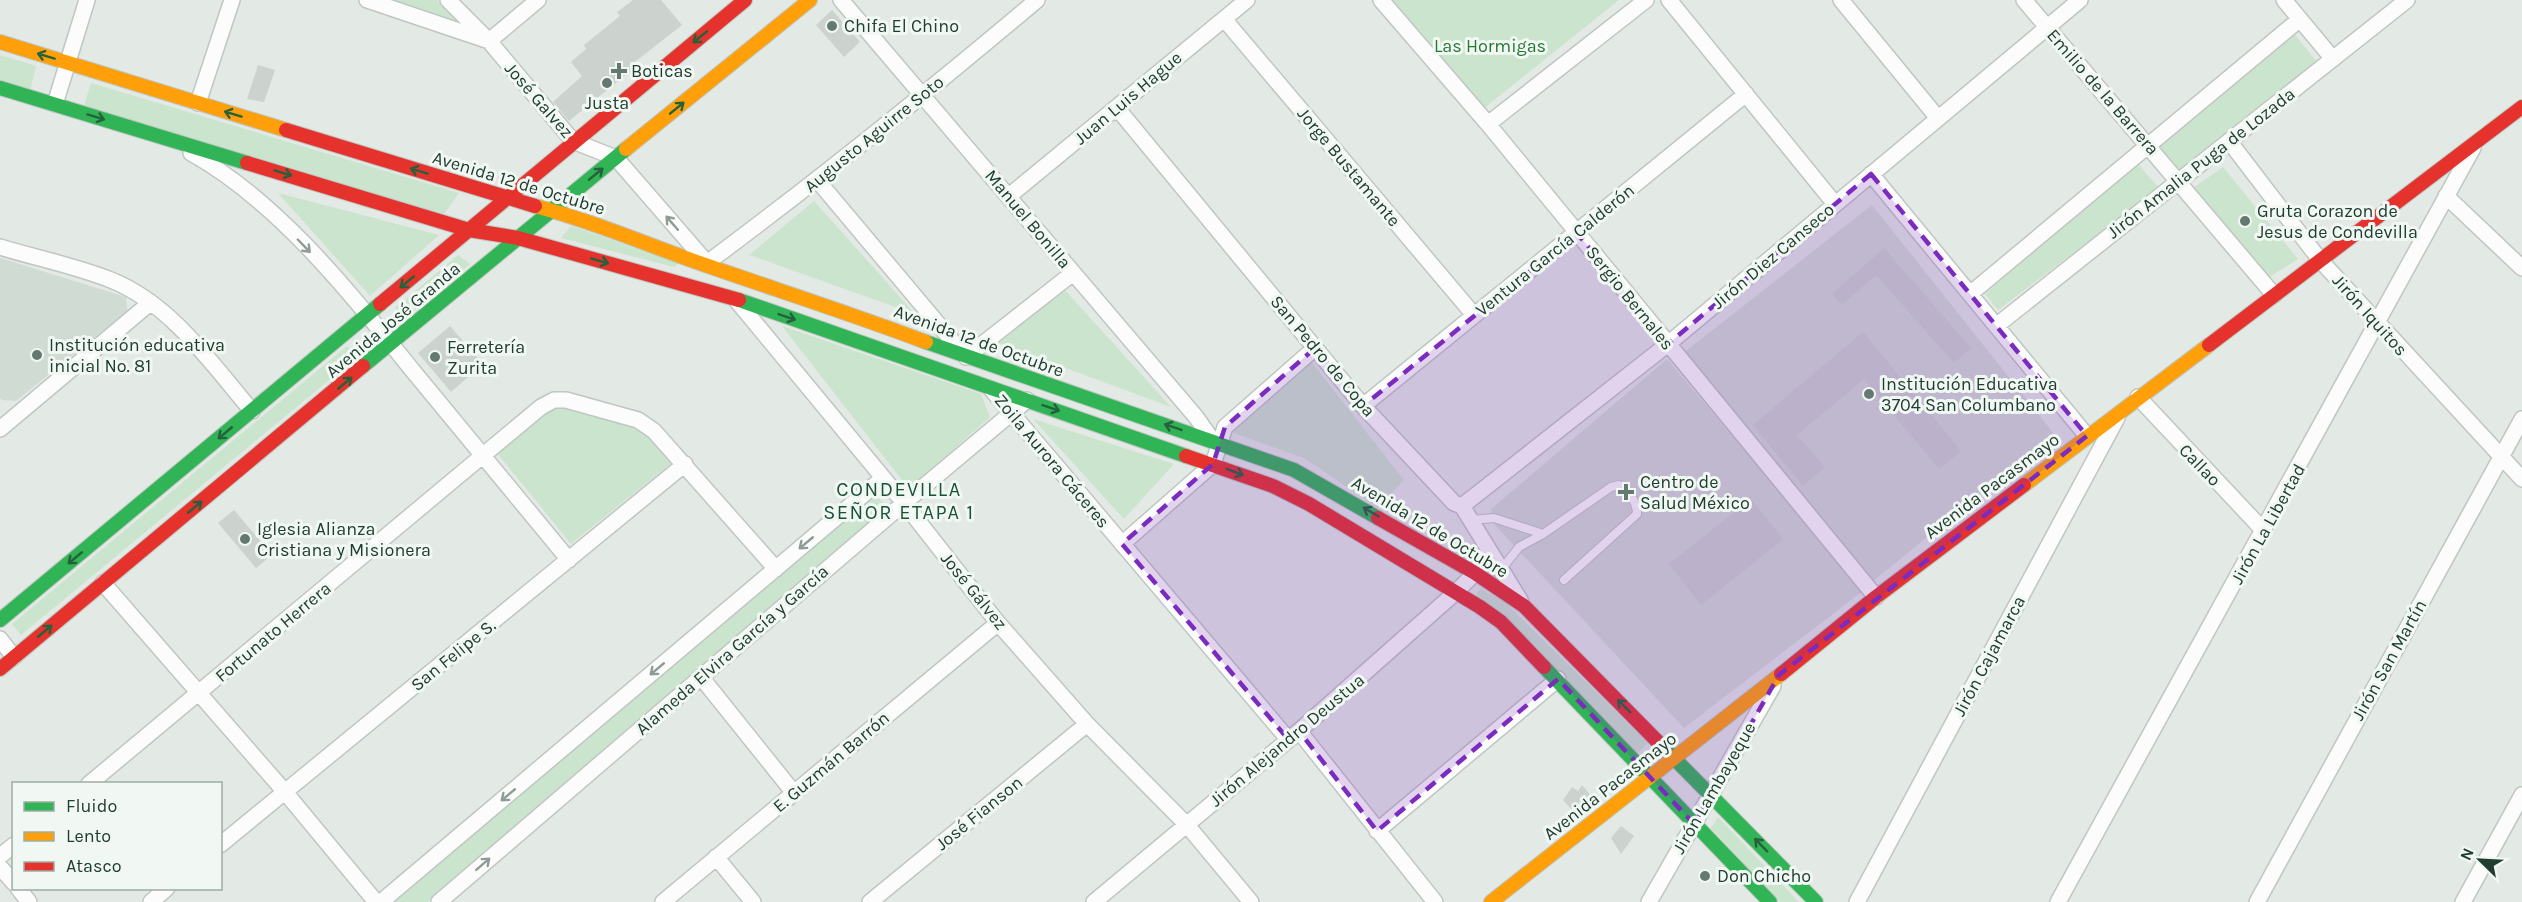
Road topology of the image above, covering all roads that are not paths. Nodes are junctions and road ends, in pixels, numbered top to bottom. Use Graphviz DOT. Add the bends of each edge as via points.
graph roads {
  1 [pos="87,0"];
  2 [pos="232,0"];
  3 [pos="367,0"];
  4 [pos="448,0"];
  5 [pos="538,0"];
  6 [pos="745,0"];
  7 [pos="810,0"];
  8 [pos="841,0"];
  9 [pos="1037,0"];
  10 [pos="1247,0"];
  11 [pos="1381,0"];
  12 [pos="1646,0"];
  13 [pos="1669,0"];
  14 [pos="1841,0"];
  15 [pos="2024,0"];
  16 [pos="2080,0"];
  17 [pos="2284,0"];
  18 [pos="2407,0"];
  19 [pos="1224,19"];
  20 [pos="2300,19"];
  21 [pos="2047,27"];
  22 [pos="489,41"];
  23 [pos="0,42"];
  24 [pos="2333,59"];
  25 [pos="68,63"];
  26 [pos="0,88"];
  27 [pos="1746,94"];
  28 [pos="923,96"];
  29 [pos="198,103"];
  30 [pos="55,104"];
  31 [pos="2522,107"];
  32 [pos="1117,108"];
  33 [pos="1937,117"];
  34 [pos="1488,124"];
  35 [pos="157,135"];
  36 [pos="573,141"];
  37 [pos="2229,141"];
  38 [pos="2149,145"];
  39 [pos="2475,145"];
  40 [pos="616,158"];
  41 [pos="1871,174"];
  42 [pos="818,181"];
  43 [pos="2179,181"];
  44 [pos="1009,196"];
  45 [pos="2446,196"];
  46 [pos="506,198"];
  47 [pos="1836,204"];
  48 [pos="552,209"];
  49 [pos="469,230"];
  50 [pos="1577,233"];
  51 [pos="518,238"];
  52 [pos="0,247"];
  53 [pos="2320,260"];
  54 [pos="709,265"];
  55 [pos="2522,268"];
  56 [pos="1073,273"];
  57 [pos="1970,294"];
  58 [pos="2274,295"];
  59 [pos="736,299"];
  60 [pos="150,303"];
  61 [pos="368,315"];
  62 [pos="1474,315"];
  63 [pos="2378,324"];
  64 [pos="1996,326"];
  65 [pos="392,344"];
  66 [pos="1668,344"];
  67 [pos="1315,348"];
  68 [pos="966,358"];
  69 [pos="989,387"];
  70 [pos="2138,397"];
  71 [pos="1028,400"];
  72 [pos="1363,406"];
  73 [pos="252,411"];
  74 [pos="2121,411"];
  75 [pos="1012,415"];
  76 [pos="2522,419"];
  77 [pos="0,429"];
  78 [pos="2086,436"];
  79 [pos="1216,442"];
  80 [pos="483,456"];
  81 [pos="2501,457"];
  82 [pos="686,464"];
  83 [pos="1213,464"];
  84 [pos="883,478"];
  85 [pos="2522,479"];
  86 [pos="904,503"];
  87 [pos="1462,506"];
  88 [pos="1471,520"];
  89 [pos="2264,531"];
  90 [pos="1543,534"];
  91 [pos="1122,544"];
  92 [pos="569,560"];
  93 [pos="776,569"];
  94 [pos="1502,570"];
  95 [pos="1475,573"];
  96 [pos="1564,580"];
  97 [pos="103,583"];
  98 [pos="1456,592"];
  99 [pos="1876,597"];
  100 [pos="1524,606"];
  101 [pos="0,620"];
  102 [pos="998,623"];
  103 [pos="0,639"];
  104 [pos="14,657"];
  105 [pos="0,669"];
  106 [pos="1779,675"];
  107 [pos="701,677"];
  108 [pos="1558,679"];
  109 [pos="199,693"];
  110 [pos="1087,724"];
  111 [pos="1293,735"];
  112 [pos="1675,758"];
  113 [pos="1651,778"];
  114 [pos="90,782"];
  115 [pos="285,792"];
  116 [pos="794,793"];
  117 [pos="1711,794"];
  118 [pos="2522,795"];
  119 [pos="1694,824"];
  120 [pos="1187,825"];
  121 [pos="1377,831"];
  122 [pos="222,843"];
  123 [pos="12,847"];
  124 [pos="0,856"];
  125 [pos="716,858"];
  126 [pos="0,867"];
  127 [pos="12,882"];
  128 [pos="20,890"];
  129 [pos="165,890"];
  130 [pos="373,900"];
  131 [pos="29,902"];
  132 [pos="151,902"];
  133 [pos="439,902"];
  134 [pos="663,902"];
  135 [pos="753,902"];
  136 [pos="870,902"];
  137 [pos="1094,902"];
  138 [pos="1251,902"];
  139 [pos="1435,902"];
  140 [pos="1491,902"];
  141 [pos="1649,902"];
  142 [pos="1770,902"];
  143 [pos="1816,902"];
  144 [pos="1857,902"];
  145 [pos="2058,902"];
  146 [pos="2257,902"];
  147 [pos="2463,902"];
  1 -- 25 [label="street"];
  2 -- 29 [label="street"];
  3 -- 22 [label="street"];
  4 -- 22 [label="street, José Galvez"];
  5 -- 22 [label="street"];
  6 -- 36 [label="main road, Avenida José Granda, one-way"];
  40 -- 7 [label="main road, Avenida José Granda, one-way"];
  8 -- 28 [label="street, Manuel Bonilla"];
  9 -- 28 [label="street, Augusto Aguirre Soto"];
  10 -- 19 [label="street, Juan Luis Hague"];
  11 -- 34 [label="street, Sergio Bernales"];
  12 -- 34 [label="street"];
  13 -- 27 [label="street"];
  14 -- 33 [label="street"];
  15 -- 21 [label="street, Emilio de la Barrera"];
  16 -- 21 [label="street, Jirón Diez Canseco"];
  17 -- 20 [label="street"];
  18 -- 24 [label="street, Jirón Amalia Puga de Lozada"];
  19 -- 32 [label="street, Juan Luis Hague"];
  19 -- 62 [label="street, Jorge Bustamante"];
  20 -- 24 [label="street"];
  20 -- 38 [label="street"];
  21 -- 33 [label="street, Jirón Diez Canseco"];
  21 -- 38 [label="street, Emilio de la Barrera"];
  22 -- 36 [label="street, José Galvez"];
  25 -- 23 [label="main road, Avenida 12 de Octubre, one-way"];
  24 -- 37 [label="street, Jirón Amalia Puga de Lozada"];
  25 -- 29 [label="main road, Avenida 12 de Octubre"];
  25 -- 30 [label="street"];
  26 -- 30 [label="main road"];
  27 -- 47 [label="street"];
  27 -- 50 [label="street, Ventura García Calderón"];
  28 -- 42 [label="street, Augusto Aguirre Soto"];
  28 -- 44 [label="street, Manuel Bonilla"];
  46 -- 29 [label="main road, Avenida 12 de Octubre, one-way"];
  30 -- 35 [label="main road, one-way"];
  31 -- 39 [label="main road, Avenida Pacasmayo"];
  32 -- 44 [label="street, Juan Luis Hague"];
  32 -- 67 [label="street, San Pedro de Copa"];
  33 -- 41 [label="street, Jirón Diez Canseco"];
  34 -- 50 [label="street, Sergio Bernales"];
  35 -- 49 [label="main road, one-way"];
  35 -- 61 [label="street, one-way" via="219,169 265,207"];
  36 -- 40 [label="street, José Galvez"];
  36 -- 46 [label="main road, Avenida José Granda"];
  37 -- 43 [label="street, Jirón Amalia Puga de Lozada"];
  37 -- 53 [label="street, Jirón Iquitos"];
  38 -- 43 [label="street, Emilio de la Barrera"];
  38 -- 57 [label="street"];
  39 -- 45 [label="street, Jirón La Libertad"];
  39 -- 53 [label="main road, Avenida Pacasmayo"];
  48 -- 40 [label="main road, Avenida José Granda, one-way"];
  54 -- 40 [label="street, José Galvez, one-way"];
  41 -- 47 [label="street, Jirón Diez Canseco"];
  41 -- 57 [label="street"];
  42 -- 54 [label="street, Augusto Aguirre Soto"];
  42 -- 68 [label="street, Zoila Aurora Cáceres"];
  43 -- 58 [label="street, Emilio de la Barrera"];
  43 -- 64 [label="street, Jirón Amalia Puga de Lozada"];
  44 -- 56 [label="street, Manuel Bonilla"];
  45 -- 55 [label="street"];
  45 -- 63 [label="street, Jirón La Libertad"];
  46 -- 48 [label="main road, Avenida 12 de Octubre"];
  46 -- 49 [label="main road, Avenida José Granda"];
  47 -- 66 [label="street, Jirón Diez Canseco"];
  48 -- 51 [label="main road, Avenida José Granda"];
  48 -- 54 [label="main road, Avenida 12 de Octubre"];
  49 -- 51 [label="main road"];
  49 -- 61 [label="main road, Avenida José Granda, one-way"];
  50 -- 62 [label="street, Ventura García Calderón"];
  50 -- 66 [label="street, Sergio Bernales"];
  51 -- 59 [label="main road, one-way"];
  51 -- 65 [label="main road, Avenida José Granda"];
  52 -- 60 [label="street" via="112,280"];
  53 -- 58 [label="main road, Avenida Pacasmayo"];
  53 -- 63 [label="street, Jirón Iquitos"];
  54 -- 59 [label="street, José Gálvez"];
  54 -- 68 [label="main road, Avenida 12 de Octubre"];
  56 -- 68 [label="street"];
  56 -- 79 [label="street, Manuel Bonilla"];
  57 -- 64 [label="street"];
  58 -- 70 [label="main road, Avenida Pacasmayo"];
  59 -- 69 [label="main road, one-way"];
  59 -- 84 [label="street, José Gálvez"];
  60 -- 73 [label="street" via="181,329"];
  60 -- 77 [label="street"];
  61 -- 65 [label="street"];
  61 -- 73 [label="main road, Avenida José Granda"];
  62 -- 72 [label="street, Ventura García Calderón"];
  63 -- 81 [label="street, Jirón Iquitos"];
  63 -- 89 [label="street, Jirón La Libertad"];
  64 -- 78 [label="street"];
  65 -- 80 [label="street"];
  97 -- 65 [label="main road, Avenida José Granda, one-way"];
  66 -- 87 [label="street, Jirón Diez Canseco"];
  66 -- 99 [label="street, Sergio Bernales"];
  67 -- 72 [label="street, San Pedro de Copa"];
  67 -- 79 [label="street" via="1225,428"];
  68 -- 69 [label="street, Zoila Aurora Cáceres"];
  79 -- 68 [label="main road, Avenida 12 de Octubre, one-way"];
  69 -- 71 [label="main road"];
  69 -- 75 [label="street, Zoila Aurora Cáceres"];
  70 -- 74 [label="main road, Avenida Pacasmayo"];
  70 -- 89 [label="street, Callao"];
  71 -- 75 [label="street, Alameda Elvira García y García"];
  71 -- 83 [label="main road, one-way"];
  72 -- 87 [label="street, San Pedro de Copa" via="1454,503"];
  73 -- 101 [label="main road, Avenida José Granda, one-way"];
  74 -- 78 [label="main road, Avenida Pacasmayo"];
  74 -- 144 [label="street, Jirón Cajamarca"];
  75 -- 86 [label="street, Alameda Elvira García y García"];
  75 -- 91 [label="street, Zoila Aurora Cáceres"];
  76 -- 81 [label="street, Jirón San Martín"];
  78 -- 99 [label="main road, Avenida Pacasmayo"];
  79 -- 83 [label="street"];
  95 -- 79 [label="main road, Avenida 12 de Octubre, one-way" via="1294,470"];
  80 -- 82 [label="street, Fortunato Herrera" via="542,407 554,400 566,400 638,420 654,430"];
  80 -- 92 [label="street"];
  80 -- 109 [label="street, Fortunato Herrera"];
  81 -- 85 [label="street, Jirón Iquitos"];
  81 -- 146 [label="street, Jirón San Martín"];
  82 -- 92 [label="street, San Felipe S."];
  82 -- 93 [label="street, Fortunato Herrera"];
  83 -- 91 [label="street"];
  83 -- 98 [label="main road, one-way" via="1309,504"];
  84 -- 86 [label="street, José Gálvez"];
  84 -- 93 [label="street, Alameda Elvira García y García, one-way"];
  86 -- 102 [label="street, José Gálvez"];
  86 -- 107 [label="street, Alameda Elvira García y García"];
  87 -- 88 [label="street, San Pedro de Copa"];
  88 -- 90 [label="lane" via="1494,518"];
  88 -- 94 [label="street, San Pedro de Copa"];
  89 -- 145 [label="street, Jirón La Libertad"];
  90 -- 94 [label="lane" via="1519,547"];
  90 -- 96 [label="lane" via="1619,485 1637,505 1632,520"];
  91 -- 111 [label="street, Zoila Aurora Cáceres"];
  92 -- 115 [label="street, San Felipe S."];
  93 -- 130 [label="street, Alameda Elvira García y García, one-way"];
  94 -- 100 [label="street, San Pedro de Copa"];
  95 -- 98 [label="street, Jirón Alejandro Deustua"];
  95 -- 100 [label="main road, Avenida 12 de Octubre"];
  104 -- 97 [label="main road, Avenida José Granda, one-way"];
  97 -- 109 [label="street"];
  98 -- 108 [label="main road" via="1501,622"];
  98 -- 111 [label="street, Jirón Alejandro Deustua"];
  99 -- 106 [label="main road, Avenida Pacasmayo"];
  112 -- 100 [label="main road, Avenida 12 de Octubre, one-way"];
  102 -- 110 [label="street, José Gálvez"];
  102 -- 116 [label="street, E. Guzmán Barrón"];
  103 -- 104 [label="street"];
  104 -- 105 [label="main road, Avenida José Granda"];
  106 -- 112 [label="main road, Avenida Pacasmayo"];
  106 -- 117 [label="street, Jirón Lambayeque"];
  107 -- 116 [label="street"];
  133 -- 107 [label="street, Alameda Elvira García y García, one-way"];
  108 -- 113 [label="main road"];
  108 -- 121 [label="street"];
  109 -- 114 [label="street, Fortunato Herrera"];
  109 -- 115 [label="street"];
  110 -- 120 [label="street, José Gálvez"];
  110 -- 136 [label="street, José Fianson"];
  111 -- 120 [label="street, Jirón Alejandro Deustua"];
  111 -- 121 [label="street, Zoila Aurora Cáceres"];
  112 -- 113 [label="main road, Avenida Pacasmayo"];
  112 -- 117 [label="main road, Avenida 12 de Octubre"];
  113 -- 119 [label="main road"];
  113 -- 140 [label="main road, Avenida Pacasmayo"];
  115 -- 122 [label="street, San Felipe S."];
  115 -- 130 [label="street"];
  116 -- 125 [label="street, E. Guzmán Barrón"];
  117 -- 119 [label="street, Jirón Lambayeque"];
  143 -- 117 [label="main road, Avenida 12 de Octubre, one-way"];
  118 -- 147 [label="street"];
  119 -- 141 [label="street, Jirón Lambayeque"];
  119 -- 142 [label="main road"];
  120 -- 137 [label="street, Jirón Alejandro Deustua"];
  120 -- 138 [label="street, José Gálvez"];
  121 -- 139 [label="street, Zoila Aurora Cáceres"];
  123 -- 124 [label="street"];
  125 -- 134 [label="street, E. Guzmán Barrón"];
  125 -- 135 [label="street"];
  126 -- 127 [label="street"];
  128 -- 131 [label="street"];
  129 -- 132 [label="street"];
}
